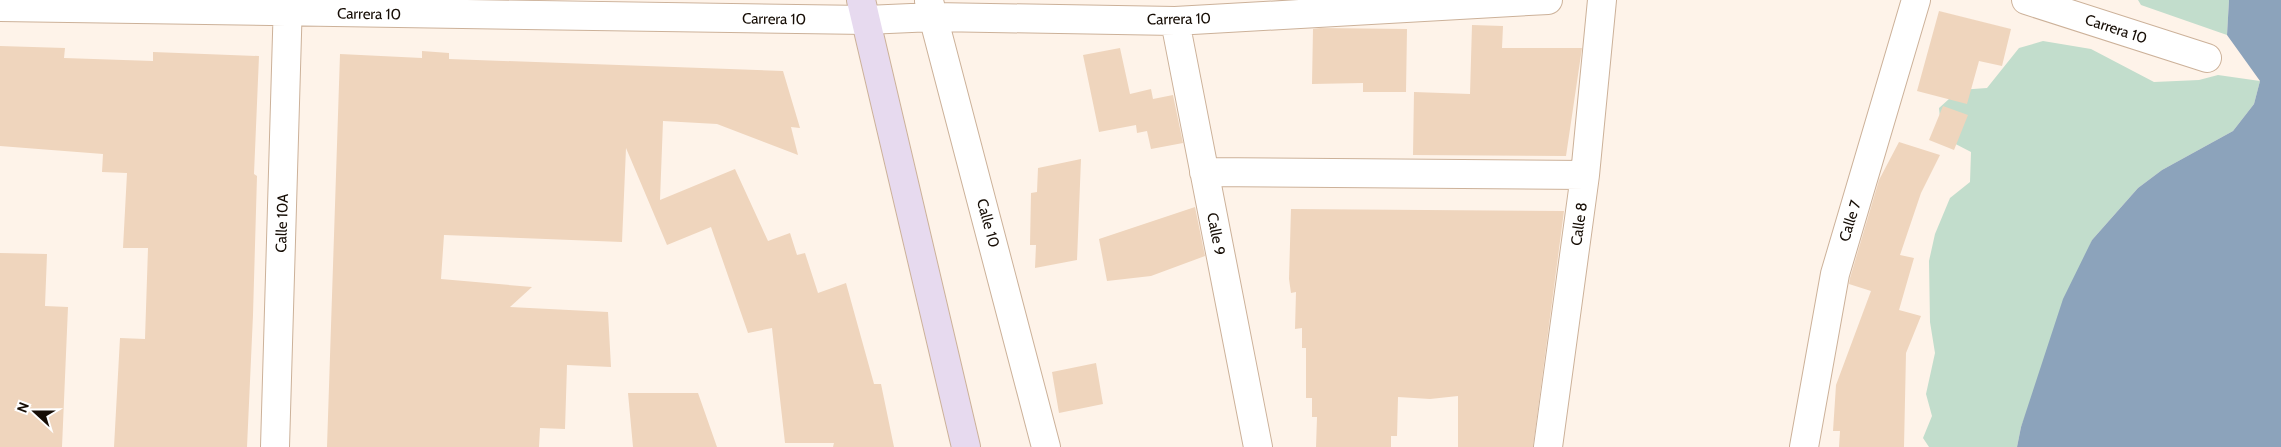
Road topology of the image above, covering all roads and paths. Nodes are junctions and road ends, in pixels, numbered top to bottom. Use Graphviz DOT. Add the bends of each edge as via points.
graph roads {
  1 [pos="1548,0"];
  2 [pos="1602,0"];
  3 [pos="1916,0"];
  4 [pos="2026,0"];
  5 [pos="288,6"];
  6 [pos="0,7"];
  7 [pos="932,8"];
  8 [pos="864,10"];
  9 [pos="1175,21"];
  10 [pos="2207,58"];
  11 [pos="1204,172"];
  12 [pos="1585,175"];
  13 [pos="275,447"];
  14 [pos="966,447"];
  15 [pos="1046,447"];
  16 [pos="1258,447"];
  17 [pos="1548,447"];
  18 [pos="1804,447"];
  1 -- 9 [label="street, Carrera 10"];
  2 -- 12 [label="street, Calle 8"];
  3 -- 18 [label="street, Calle 7" via="1835,274"];
  4 -- 10 [label="street, Carrera 10"];
  5 -- 6 [label="street, Carrera 10"];
  5 -- 8 [label="street, Carrera 10"];
  5 -- 13 [label="street, Calle 10A"];
  7 -- 8 [label="street, Carrera 10"];
  7 -- 9 [label="street, Carrera 10"];
  7 -- 15 [label="street, Calle 10"];
  8 -- 14 [label="main road"];
  9 -- 11 [label="street, Calle 9"];
  11 -- 12 [label="street"];
  11 -- 16 [label="street, Calle 9"];
  12 -- 17 [label="street, Calle 8"];
}
